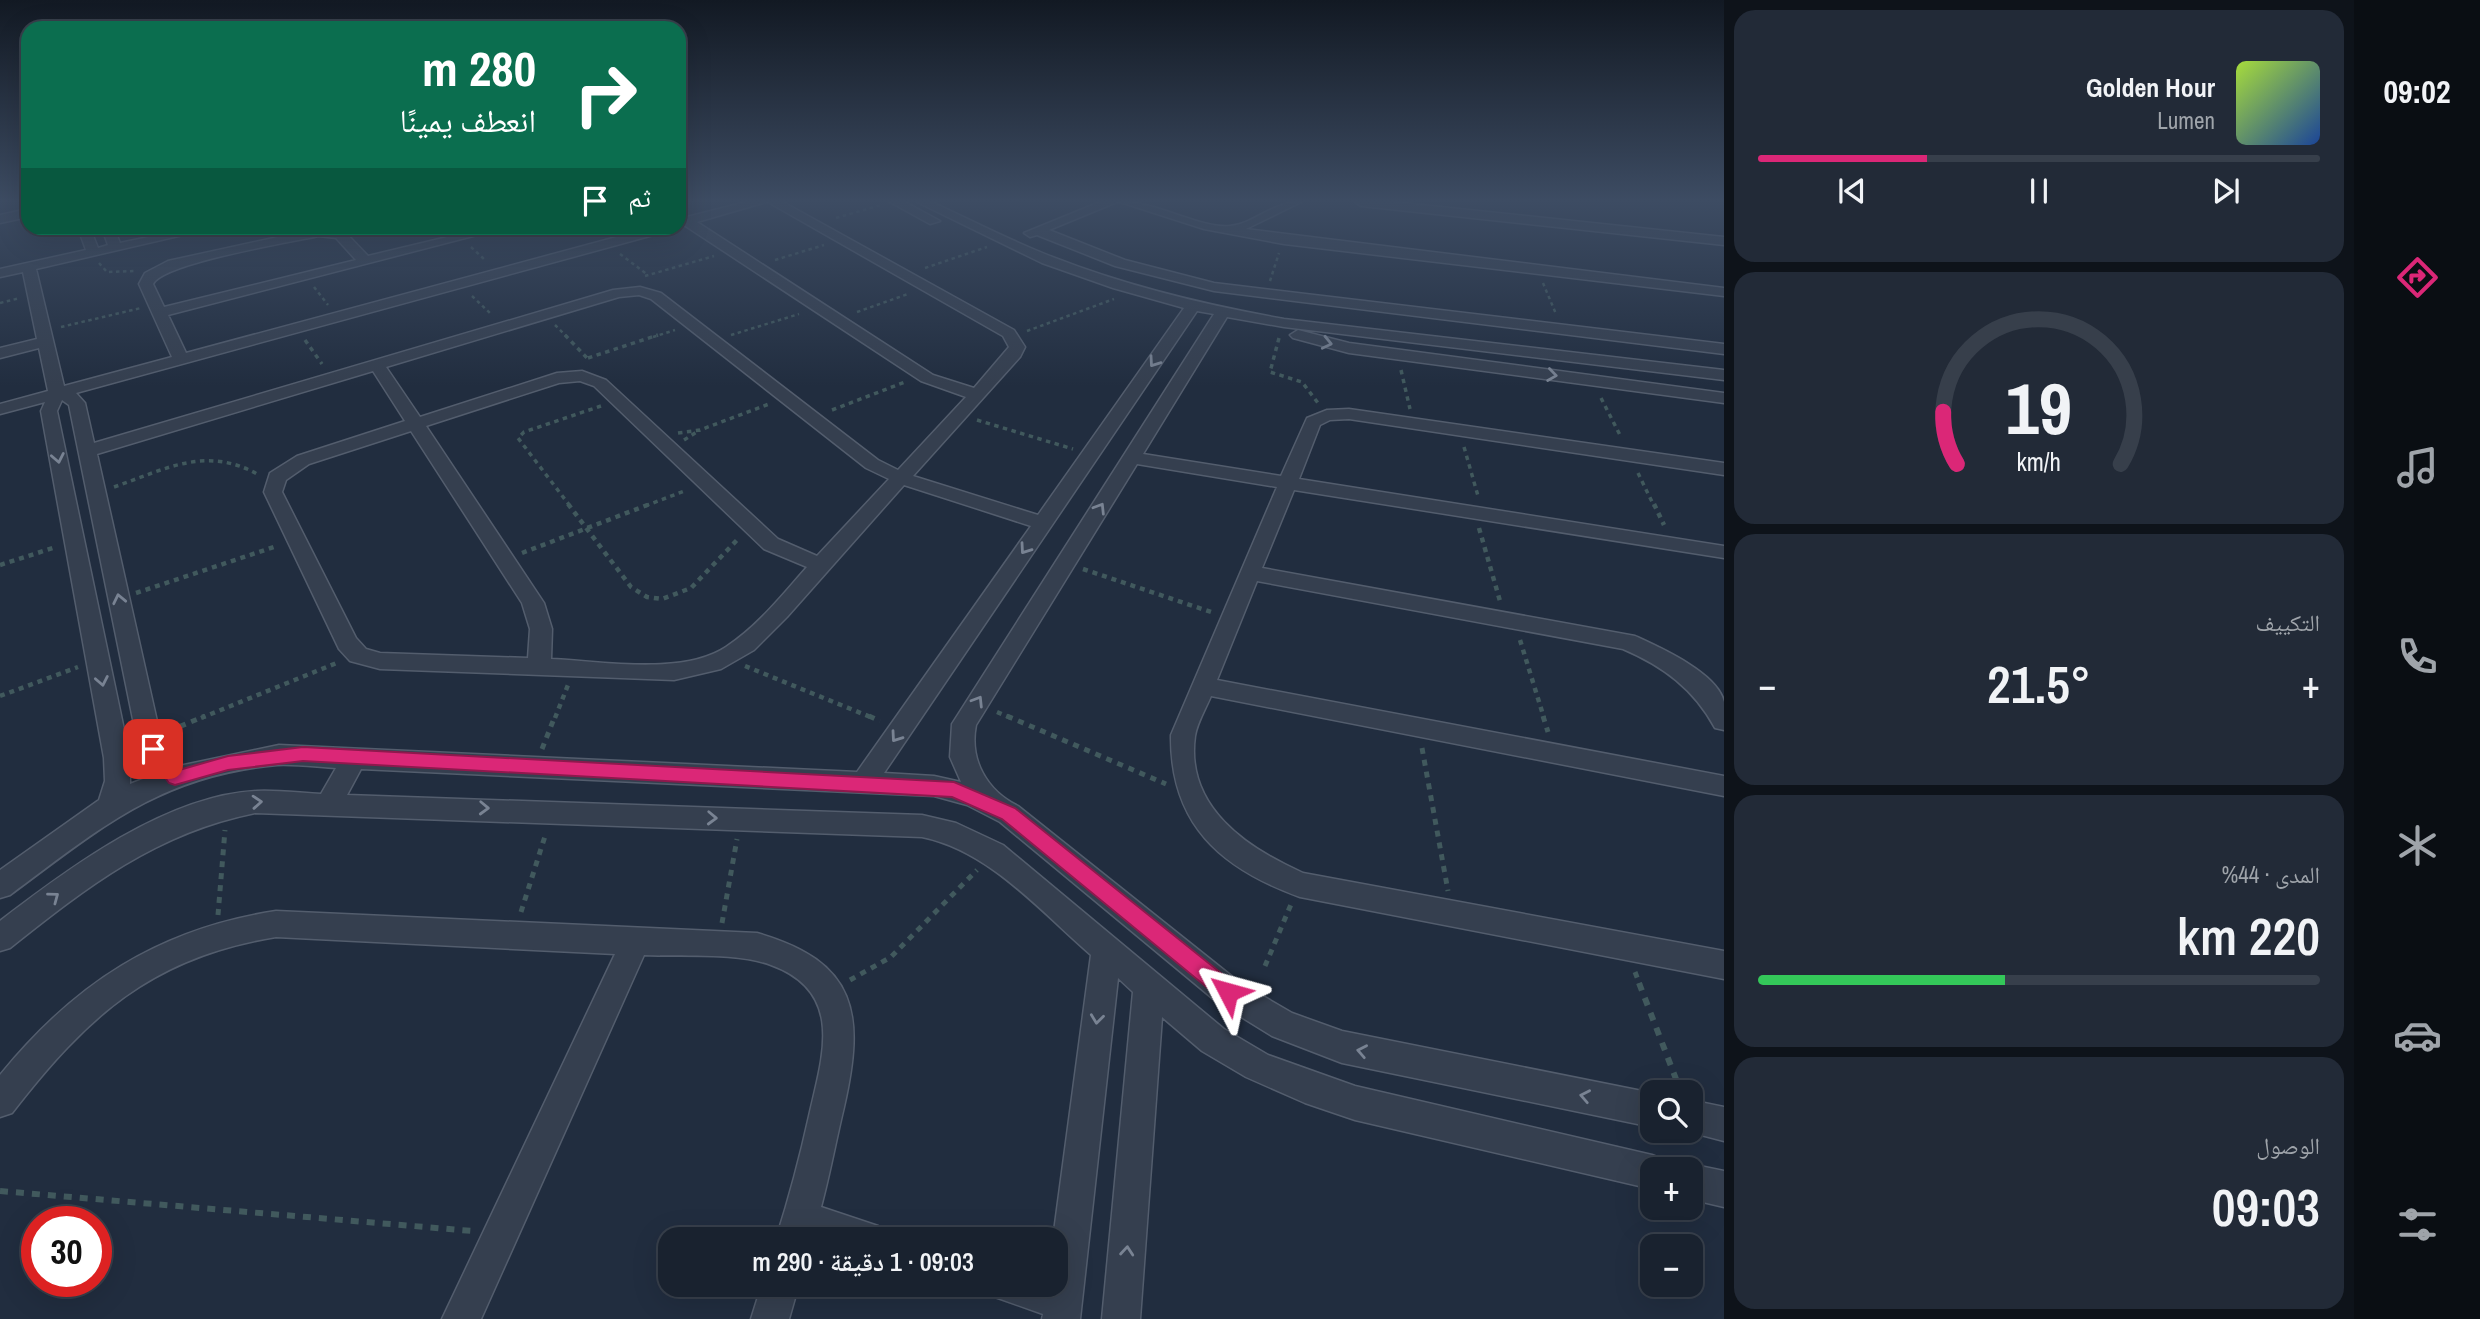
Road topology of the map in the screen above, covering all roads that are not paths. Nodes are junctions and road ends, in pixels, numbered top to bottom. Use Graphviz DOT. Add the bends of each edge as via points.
graph roads {
  1 [pos="37,264"];
  2 [pos="182,264"];
  3 [pos="355,264"];
  4 [pos="529,264"];
  5 [pos="750,264"];
  6 [pos="884,264"];
  7 [pos="1024,264"];
  8 [pos="1062,264"];
  9 [pos="1089,264"];
  10 [pos="1122,264"];
  11 [pos="1482,264"];
  12 [pos="29,267"];
  13 [pos="0,273"];
  14 [pos="1088,276"];
  15 [pos="1724,292"];
  16 [pos="1193,306"];
  17 [pos="157,309"];
  18 [pos="1223,312"];
  19 [pos="1263,320"];
  20 [pos="44,336"];
  21 [pos="1724,349"];
  22 [pos="0,353"];
  23 [pos="181,359"];
  24 [pos="377,365"];
  25 [pos="1724,365"];
  26 [pos="1724,376"];
  27 [pos="57,393"];
  28 [pos="976,395"];
  29 [pos="1724,398"];
  30 [pos="0,409"];
  31 [pos="416,424"];
  32 [pos="88,451"];
  33 [pos="1131,458"];
  34 [pos="1724,469"];
  35 [pos="901,478"];
  36 [pos="1288,483"];
  37 [pos="1043,523"];
  38 [pos="1724,552"];
  39 [pos="820,565"];
  40 [pos="1250,573"];
  41 [pos="538,667"];
  42 [pos="1203,685"];
  43 [pos="1724,721"];
  44 [pos="355,757"];
  45 [pos="175,778"];
  46 [pos="864,782"];
  47 [pos="1724,786"];
  48 [pos="330,802"];
  49 [pos="992,804"];
  50 [pos="110,807"];
  51 [pos="0,886"];
  52 [pos="0,938"];
  53 [pos="636,941"];
  54 [pos="1106,951"];
  55 [pos="1724,965"];
  56 [pos="1149,987"];
  57 [pos="0,1101"];
  58 [pos="1640,1108"];
  59 [pos="1703,1120"];
  60 [pos="1724,1124"];
  61 [pos="1640,1169"];
  62 [pos="1703,1184"];
  63 [pos="1724,1189"];
  64 [pos="798,1227"];
  65 [pos="777,1297"];
  66 [pos="1035,1297"];
  67 [pos="1062,1310"];
  68 [pos="461,1319"];
  69 [pos="770,1319"];
  70 [pos="1121,1319"];
  1 -- 12 [label="street"];
  2 -- 17 [label="street" via="150,276 146,284"];
  3 -- 17 [label="street"];
  4 -- 23 [label="street"];
  5 -- 28 [label="street" via="922,375"];
  6 -- 28 [label="street" via="1013,336 1016,351"];
  7 -- 14 [label="street" via="1043,272"];
  8 -- 14 [label="street"];
  9 -- 25 [label="street" via="1240,306"];
  10 -- 21 [label="street" via="1266,296"];
  11 -- 15 [label="street"];
  12 -- 13 [label="street"];
  12 -- 20 [label="street"];
  14 -- 16 [label="street"];
  16 -- 18 [label="street"];
  16 -- 37 [label="street, one-way"];
  17 -- 23 [label="street"];
  18 -- 19 [label="street"];
  18 -- 33 [label="street"];
  19 -- 26 [label="street"];
  19 -- 29 [label="street, one-way" via="1331,345"];
  20 -- 22 [label="street"];
  20 -- 27 [label="street"];
  23 -- 27 [label="street"];
  24 -- 31 [label="street"];
  24 -- 32 [label="street"];
  24 -- 35 [label="street" via="618,293 640,291 656,296 872,464"];
  27 -- 30 [label="street"];
  27 -- 32 [label="street" via="77,402"];
  27 -- 50 [label="street, one-way" via="48,411 118,769"];
  28 -- 35 [label="street"];
  31 -- 39 [label="street" via="585,367 751,525 780,549"];
  31 -- 41 [label="street" via="537,612 541,629"];
  31 -- 41 [label="street" via="303,460 273,482 273,492 347,643 358,654 380,661"];
  45 -- 32 [label="street, one-way" via="158,759 149,739"];
  33 -- 36 [label="street"];
  49 -- 33 [label="street, one-way" via="971,779 960,751 964,724"];
  34 -- 36 [label="street" via="1349,414 1327,415 1313,422"];
  35 -- 37 [label="street"];
  35 -- 39 [label="street"];
  36 -- 38 [label="street"];
  36 -- 40 [label="street"];
  37 -- 46 [label="street, one-way"];
  39 -- 41 [label="street" via="752,639 701,668 674,672"];
  40 -- 42 [label="street"];
  40 -- 43 [label="street" via="1602,635 1652,652 1697,681 1713,698"];
  42 -- 47 [label="street"];
  42 -- 55 [label="street" via="1183,735 1181,763 1189,794 1206,822 1263,869 1300,885"];
  44 -- 45 [label="street" via="266,756"];
  44 -- 46 [label="street"];
  44 -- 48 [label="street"];
  45 -- 50 [label="street"];
  46 -- 49 [label="street" via="944,788"];
  52 -- 48 [label="street, one-way" via="102,861 165,826 228,806"];
  48 -- 54 [label="street, one-way" via="922,826 947,831 993,853"];
  58 -- 49 [label="street, one-way" via="1342,1047 1283,1026 1228,992"];
  50 -- 51 [label="street"];
  53 -- 57 [label="street" via="276,924 216,933 138,969 100,997 62,1028"];
  53 -- 64 [label="street" via="757,947 783,953 807,967 826,988 837,1014 841,1044"];
  53 -- 68 [label="street"];
  54 -- 56 [label="street"];
  54 -- 67 [label="street, one-way"];
  56 -- 61 [label="street" via="1213,1040 1305,1087 1355,1103"];
  70 -- 56 [label="street, one-way"];
  59 -- 60 [label="street"];
  62 -- 63 [label="street"];
  65 -- 69 [label="street"];
  66 -- 67 [label="street"];
}
